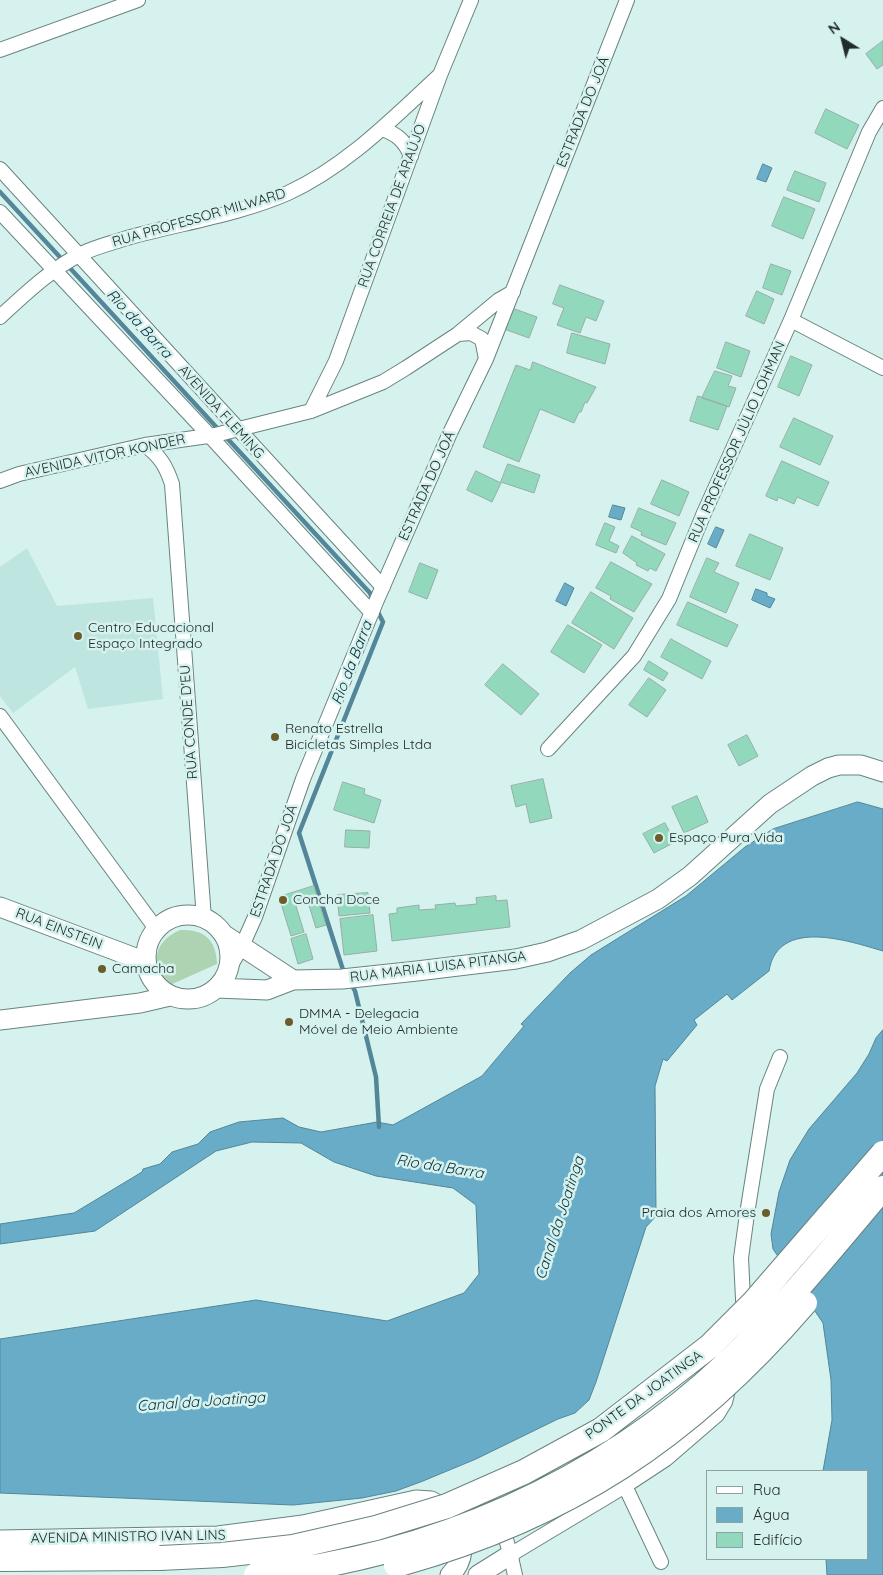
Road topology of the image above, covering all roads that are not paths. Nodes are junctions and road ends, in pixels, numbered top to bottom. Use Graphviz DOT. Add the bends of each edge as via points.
graph roads {
  1 [pos="138,0"];
  2 [pos="471,0"];
  3 [pos="628,0"];
  4 [pos="0,50"];
  5 [pos="440,75"];
  6 [pos="883,108"];
  7 [pos="382,129"];
  8 [pos="411,156"];
  9 [pos="0,169"];
  10 [pos="0,212"];
  11 [pos="67,263"];
  12 [pos="512,292"];
  13 [pos="0,317"];
  14 [pos="791,320"];
  15 [pos="458,334"];
  16 [pos="486,359"];
  17 [pos="883,368"];
  18 [pos="311,411"];
  19 [pos="234,430"];
  20 [pos="213,435"];
  21 [pos="145,445"];
  22 [pos="0,481"];
  23 [pos="382,589"];
  24 [pos="373,611"];
  25 [pos="0,716"];
  26 [pos="548,749"];
  27 [pos="883,772"];
  28 [pos="0,907"];
  29 [pos="204,919"];
  30 [pos="157,930"];
  31 [pos="223,934"];
  32 [pos="242,946"];
  33 [pos="146,962"];
  34 [pos="271,967"];
  35 [pos="227,972"];
  36 [pos="293,980"];
  37 [pos="216,988"];
  38 [pos="267,990"];
  39 [pos="170,996"];
  40 [pos="0,1020"];
  41 [pos="780,1057"];
  42 [pos="883,1154"];
  43 [pos="883,1188"];
  44 [pos="883,1212"];
  45 [pos="740,1337"];
  46 [pos="681,1446"];
  47 [pos="625,1486"];
  48 [pos="416,1500"];
  49 [pos="0,1540"];
  50 [pos="510,1555"];
  51 [pos="160,1558"];
  52 [pos="0,1559"];
  53 [pos="660,1562"];
  54 [pos="256,1575"];
  55 [pos="358,1575"];
  56 [pos="450,1575"];
  57 [pos="478,1575"];
  58 [pos="515,1575"];
  1 -- 4 [label="street"];
  2 -- 5 [label="street, RUA CORREIA DE ARAÚJO"];
  3 -- 12 [label="street, ESTRADA DO JOÁ"];
  5 -- 7 [label="street, RUA PROFESSOR MILWARD"];
  5 -- 8 [label="street, RUA CORREIA DE ARAÚJO"];
  6 -- 14 [label="street, RUA PROFESSOR JÚLIO LOHMAN" via="869,132"];
  7 -- 8 [label="street" via="399,137"];
  7 -- 11 [label="street, RUA PROFESSOR MILWARD" via="312,182 286,194 116,242"];
  8 -- 18 [label="street, RUA CORREIA DE ARAÚJO" via="336,361"];
  9 -- 11 [label="street, AVENIDA FLEMING"];
  10 -- 11 [label="street, AVENIDA FLEMING"];
  11 -- 13 [label="street, RUA PROFESSOR MILWARD"];
  11 -- 19 [label="street, AVENIDA FLEMING"];
  11 -- 20 [label="street, AVENIDA FLEMING"];
  12 -- 15 [label="street, AVENIDA VITOR KONDER"];
  12 -- 16 [label="street, ESTRADA DO JOÁ"];
  14 -- 17 [label="street"];
  14 -- 26 [label="street, RUA PROFESSOR JÚLIO LOHMAN" via="669,599 634,656"];
  15 -- 16 [label="street" via="471,333 482,339"];
  15 -- 18 [label="street, AVENIDA VITOR KONDER" via="383,382"];
  16 -- 23 [label="street, ESTRADA DO JOÁ"];
  18 -- 19 [label="street, AVENIDA VITOR KONDER"];
  19 -- 20 [label="street, AVENIDA VITOR KONDER"];
  19 -- 23 [label="street, AVENIDA FLEMING"];
  20 -- 21 [label="street, AVENIDA VITOR KONDER"];
  20 -- 24 [label="street, AVENIDA FLEMING"];
  21 -- 22 [label="street, AVENIDA VITOR KONDER"];
  21 -- 29 [label="street, RUA CONDE D'EU" via="166,466 172,484"];
  23 -- 24 [label="street, ESTRADA DO JOÁ"];
  24 -- 32 [label="street, ESTRADA DO JOÁ" via="303,779"];
  25 -- 30 [label="street"];
  27 -- 36 [label="street, RUA MARIA LUISA PITANGA" via="861,765 840,765 812,776 770,804 690,876 658,899 581,940 547,952 516,959 348,978"];
  28 -- 33 [label="street, RUA EINSTEIN"];
  29 -- 30 [label="street" via="178,917"];
  29 -- 31 [label="street"];
  30 -- 33 [label="street" via="148,945"];
  31 -- 32 [label="street"];
  31 -- 35 [label="street" via="230,953"];
  32 -- 34 [label="street"];
  32 -- 35 [label="street, ESTRADA DO JOÁ"];
  33 -- 39 [label="street" via="154,982"];
  34 -- 36 [label="street"];
  34 -- 38 [label="street"];
  35 -- 37 [label="street"];
  36 -- 38 [label="street, RUA MARIA LUISA PITANGA"];
  37 -- 38 [label="street, RUA MARIA LUISA PITANGA"];
  37 -- 39 [label="street" via="200,998"];
  39 -- 40 [label="street" via="140,1003"];
  41 -- 45 [label="street" via="768,1089 747,1214 741,1258 745,1304"];
  42 -- 51 [label="highway, PONTE DA JOATINGA, bridge" via="710,1346 601,1430 524,1472 465,1498 376,1528 262,1551"];
  43 -- 54 [label="highway, PONTE DA JOATINGA, bridge" via="798,1288 728,1362 668,1413 578,1473 510,1507 442,1535 368,1557"];
  44 -- 55 [label="highway, bridge" via="770,1344 691,1418 660,1442 569,1498 513,1526 440,1553"];
  45 -- 46 [label="street" via="721,1409"];
  45 -- 46 [label="street" via="717,1352 692,1376"];
  46 -- 47 [label="street"];
  47 -- 50 [label="street"];
  47 -- 53 [label="street"];
  48 -- 49 [label="street, AVENIDA MINISTRO IVAN LINS" via="303,1525 218,1536"];
  48 -- 50 [label="street" via="462,1495 484,1502 497,1517"];
  48 -- 56 [label="street, AVENIDA MINISTRO IVAN LINS" via="431,1501 444,1507 461,1530 464,1544 461,1558"];
  50 -- 57 [label="street"];
  50 -- 58 [label="street"];
  51 -- 52 [label="highway, AVENIDA MINISTRO IVAN LINS"];
}
